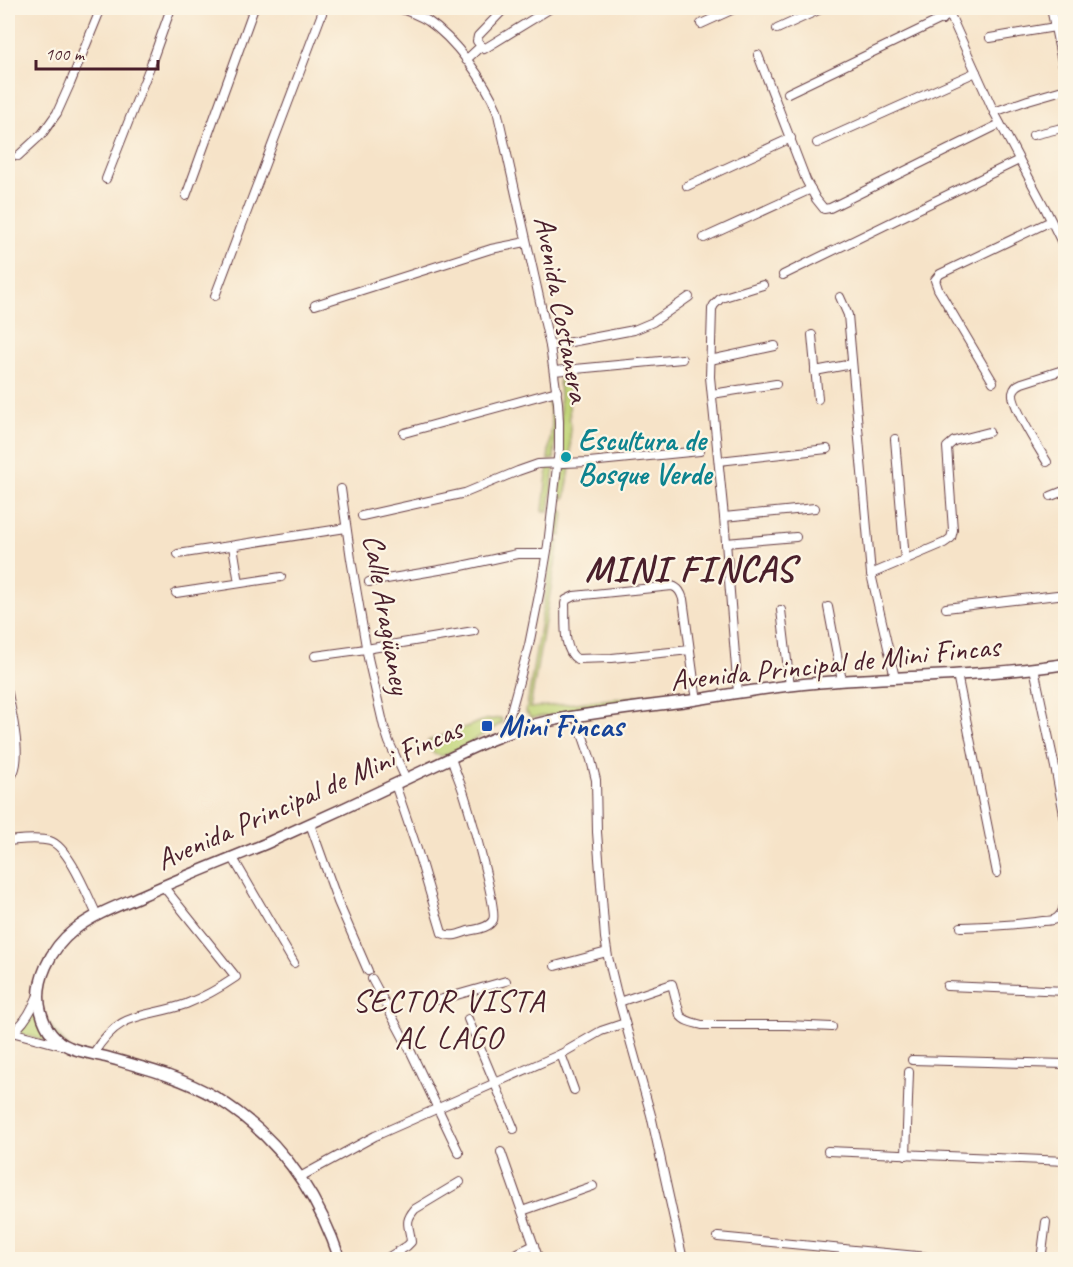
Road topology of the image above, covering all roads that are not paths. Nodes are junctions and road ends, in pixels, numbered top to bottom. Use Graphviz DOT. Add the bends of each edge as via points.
graph roads {
  1 [pos="101,8"];
  2 [pos="171,8"];
  3 [pos="254,8"];
  4 [pos="324,8"];
  5 [pos="398,8"];
  6 [pos="505,8"];
  7 [pos="551,8"];
  8 [pos="734,8"];
  9 [pos="823,8"];
  10 [pos="936,8"];
  11 [pos="1051,8"];
  12 [pos="949,11"];
  13 [pos="942,20"];
  14 [pos="701,24"];
  15 [pos="1054,27"];
  16 [pos="777,29"];
  17 [pos="990,38"];
  18 [pos="481,46"];
  19 [pos="758,55"];
  20 [pos="466,60"];
  21 [pos="976,72"];
  22 [pos="1065,81"];
  23 [pos="1065,89"];
  24 [pos="788,93"];
  25 [pos="994,112"];
  26 [pos="1000,124"];
  27 [pos="1065,128"];
  28 [pos="1033,135"];
  29 [pos="791,138"];
  30 [pos="817,143"];
  31 [pos="18,156"];
  32 [pos="1019,160"];
  33 [pos="106,179"];
  34 [pos="687,186"];
  35 [pos="811,189"];
  36 [pos="186,196"];
  37 [pos="1051,221"];
  38 [pos="704,238"];
  39 [pos="526,242"];
  40 [pos="1065,251"];
  41 [pos="783,274"];
  42 [pos="763,285"];
  43 [pos="215,296"];
  44 [pos="690,297"];
  45 [pos="840,297"];
  46 [pos="315,305"];
  47 [pos="812,335"];
  48 [pos="550,346"];
  49 [pos="775,346"];
  50 [pos="682,359"];
  51 [pos="710,360"];
  52 [pos="852,364"];
  53 [pos="1065,369"];
  54 [pos="554,371"];
  55 [pos="815,371"];
  56 [pos="993,381"];
  57 [pos="776,384"];
  58 [pos="556,391"];
  59 [pos="712,394"];
  60 [pos="818,399"];
  61 [pos="989,432"];
  62 [pos="404,434"];
  63 [pos="895,439"];
  64 [pos="826,449"];
  65 [pos="700,451"];
  66 [pos="719,461"];
  67 [pos="1047,462"];
  68 [pos="557,464"];
  69 [pos="341,489"];
  70 [pos="1065,490"];
  71 [pos="1051,496"];
  72 [pos="815,508"];
  73 [pos="362,516"];
  74 [pos="724,517"];
  75 [pos="346,528"];
  76 [pos="796,537"];
  77 [pos="726,543"];
  78 [pos="233,546"];
  79 [pos="178,554"];
  80 [pos="546,554"];
  81 [pos="905,560"];
  82 [pos="871,574"];
  83 [pos="281,577"];
  84 [pos="369,582"];
  85 [pos="239,583"];
  86 [pos="176,593"];
  87 [pos="1065,594"];
  88 [pos="828,607"];
  89 [pos="946,608"];
  90 [pos="781,610"];
  91 [pos="474,631"];
  92 [pos="366,649"];
  93 [pos="690,650"];
  94 [pos="315,656"];
  95 [pos="1065,664"];
  96 [pos="1034,668"];
  97 [pos="957,674"];
  98 [pos="895,678"];
  99 [pos="842,681"];
  100 [pos="790,686"];
  101 [pos="8,693"];
  102 [pos="738,693"];
  103 [pos="697,699"];
  104 [pos="576,716"];
  105 [pos="505,733"];
  106 [pos="451,758"];
  107 [pos="8,779"];
  108 [pos="406,779"];
  109 [pos="395,784"];
  110 [pos="310,824"];
  111 [pos="1065,825"];
  112 [pos="8,842"];
  113 [pos="233,858"];
  114 [pos="997,873"];
  115 [pos="164,886"];
  116 [pos="1065,892"];
  117 [pos="98,915"];
  118 [pos="961,927"];
  119 [pos="607,952"];
  120 [pos="294,963"];
  121 [pos="555,966"];
  122 [pos="368,971"];
  123 [pos="372,979"];
  124 [pos="506,981"];
  125 [pos="947,986"];
  126 [pos="1065,991"];
  127 [pos="38,994"];
  128 [pos="439,1000"];
  129 [pos="619,1002"];
  130 [pos="468,1020"];
  131 [pos="625,1023"];
  132 [pos="832,1027"];
  133 [pos="10,1031"];
  134 [pos="68,1047"];
  135 [pos="93,1054"];
  136 [pos="561,1054"];
  137 [pos="912,1060"];
  138 [pos="1065,1064"];
  139 [pos="909,1072"];
  140 [pos="494,1083"];
  141 [pos="574,1090"];
  142 [pos="437,1107"];
  143 [pos="514,1129"];
  144 [pos="828,1151"];
  145 [pos="501,1152"];
  146 [pos="459,1153"];
  147 [pos="906,1155"];
  148 [pos="1065,1161"];
  149 [pos="300,1177"];
  150 [pos="460,1182"];
  151 [pos="593,1186"];
  152 [pos="522,1211"];
  153 [pos="1046,1222"];
  154 [pos="718,1237"];
  155 [pos="534,1245"];
  156 [pos="844,1249"];
  157 [pos="930,1258"];
  158 [pos="682,1259"];
  159 [pos="340,1260"];
  160 [pos="384,1260"];
  161 [pos="502,1260"];
  162 [pos="539,1260"];
  163 [pos="843,1260"];
  164 [pos="959,1260"];
  165 [pos="1041,1260"];
  1 -- 31 [label="street" via="57,113"];
  2 -- 33 [label="street"];
  3 -- 36 [label="street"];
  4 -- 43 [label="street"];
  5 -- 20 [label="street, Avenida Costanera" via="434,26"];
  6 -- 18 [label="street" via="478,36"];
  7 -- 18 [label="street" via="486,49"];
  8 -- 14 [label="street"];
  9 -- 16 [label="street"];
  10 -- 13 [label="street"];
  11 -- 15 [label="street"];
  12 -- 13 [label="street"];
  12 -- 21 [label="street"];
  13 -- 24 [label="street"];
  15 -- 17 [label="street"];
  15 -- 22 [label="street"];
  18 -- 20 [label="street"];
  19 -- 29 [label="street"];
  20 -- 39 [label="street, Avenida Costanera" via="497,110"];
  21 -- 25 [label="street"];
  21 -- 30 [label="street"];
  23 -- 25 [label="street"];
  25 -- 26 [label="street"];
  26 -- 32 [label="street"];
  26 -- 35 [label="street" via="826,209"];
  27 -- 28 [label="street"];
  29 -- 34 [label="street"];
  29 -- 35 [label="street"];
  32 -- 37 [label="street"];
  32 -- 41 [label="street"];
  35 -- 38 [label="street"];
  37 -- 40 [label="street"];
  37 -- 56 [label="street" via="940,274 935,280"];
  39 -- 46 [label="street" via="492,249"];
  39 -- 48 [label="street, Avenida Costanera"];
  42 -- 51 [label="street" via="721,298 714,305"];
  44 -- 48 [label="street" via="634,330"];
  45 -- 52 [label="street" via="848,315"];
  47 -- 55 [label="street"];
  48 -- 54 [label="street, Avenida Costanera"];
  49 -- 51 [label="street"];
  50 -- 54 [label="street"];
  51 -- 59 [label="street"];
  52 -- 55 [label="street"];
  52 -- 82 [label="street"];
  53 -- 67 [label="street" via="1022,383 1013,393 1017,408"];
  54 -- 58 [label="street, Avenida Costanera"];
  55 -- 60 [label="street"];
  57 -- 59 [label="street"];
  58 -- 62 [label="street"];
  58 -- 68 [label="street, Avenida Costanera"];
  59 -- 66 [label="street"];
  61 -- 81 [label="street" via="954,441 947,447 951,538"];
  63 -- 81 [label="street"];
  64 -- 66 [label="street"];
  65 -- 68 [label="street"];
  66 -- 74 [label="street"];
  68 -- 73 [label="street" via="530,466 465,493"];
  68 -- 80 [label="street, Avenida Costanera"];
  69 -- 75 [label="street, Calle Aragüaney"];
  70 -- 71 [label="street"];
  72 -- 74 [label="street"];
  74 -- 77 [label="street"];
  75 -- 78 [label="street"];
  75 -- 92 [label="street, Calle Aragüaney"];
  76 -- 77 [label="street"];
  77 -- 102 [label="street"];
  78 -- 79 [label="street"];
  78 -- 85 [label="street"];
  80 -- 84 [label="street" via="517,554"];
  80 -- 105 [label="street, Avenida Costanera" via="529,645"];
  81 -- 82 [label="street"];
  82 -- 98 [label="street"];
  83 -- 85 [label="street"];
  85 -- 86 [label="street"];
  87 -- 89 [label="street"];
  88 -- 99 [label="street"];
  90 -- 100 [label="street"];
  91 -- 92 [label="street"];
  92 -- 94 [label="street"];
  92 -- 108 [label="street, Calle Aragüaney" via="384,728"];
  93 -- 93 [label="street" via="683,599 676,587 574,596 566,600 568,649 577,658"];
  93 -- 103 [label="street"];
  95 -- 96 [label="street, Avenida Principal de Mini Fincas"];
  96 -- 97 [label="street, Avenida Principal de Mini Fincas"];
  96 -- 111 [label="street"];
  97 -- 98 [label="street, Avenida Principal de Mini Fincas"];
  97 -- 114 [label="street"];
  98 -- 99 [label="street, Avenida Principal de Mini Fincas"];
  99 -- 100 [label="street, Avenida Principal de Mini Fincas"];
  100 -- 102 [label="street, Avenida Principal de Mini Fincas"];
  101 -- 107 [label="street" via="17,755 15,769"];
  102 -- 103 [label="street, Avenida Principal de Mini Fincas"];
  103 -- 104 [label="street, Avenida Principal de Mini Fincas"];
  104 -- 105 [label="street, Avenida Principal de Mini Fincas"];
  104 -- 119 [label="street" via="596,780"];
  105 -- 106 [label="street, Avenida Principal de Mini Fincas"];
  106 -- 108 [label="street, Avenida Principal de Mini Fincas"];
  106 -- 109 [label="street" via="471,816 490,893 494,915 487,926 451,936 442,933"];
  108 -- 109 [label="street, Avenida Principal de Mini Fincas"];
  109 -- 110 [label="street, Avenida Principal de Mini Fincas"];
  110 -- 113 [label="street, Avenida Principal de Mini Fincas"];
  110 -- 122 [label="street"];
  112 -- 117 [label="street" via="42,839 56,844 72,863"];
  113 -- 115 [label="street, Avenida Principal de Mini Fincas"];
  113 -- 120 [label="street"];
  115 -- 117 [label="street, Avenida Principal de Mini Fincas"];
  115 -- 135 [label="street" via="236,977 183,1005 129,1019 105,1037"];
  116 -- 118 [label="street" via="1058,918 1027,924"];
  117 -- 127 [label="street, Avenida Principal de Mini Fincas" via="62,941 47,965"];
  119 -- 121 [label="street"];
  119 -- 129 [label="street"];
  123 -- 142 [label="street"];
  124 -- 128 [label="street"];
  125 -- 126 [label="street"];
  127 -- 133 [label="street" via="20,1027"];
  127 -- 134 [label="street" via="48,1028"];
  129 -- 131 [label="street"];
  129 -- 132 [label="street" via="672,984 680,1015 694,1023"];
  130 -- 140 [label="street"];
  131 -- 136 [label="street" via="601,1031"];
  131 -- 158 [label="street" via="651,1115"];
  133 -- 134 [label="street"];
  134 -- 135 [label="street"];
  135 -- 149 [label="street" via="170,1076 215,1098 266,1136"];
  136 -- 140 [label="street"];
  136 -- 141 [label="street"];
  137 -- 138 [label="street"];
  139 -- 147 [label="street"];
  140 -- 142 [label="street"];
  140 -- 143 [label="street"];
  142 -- 146 [label="street"];
  142 -- 149 [label="street"];
  144 -- 147 [label="street"];
  145 -- 152 [label="street"];
  147 -- 148 [label="street"];
  149 -- 159 [label="street" via="317,1203"];
  150 -- 160 [label="street" via="415,1209 407,1221 411,1242"];
  151 -- 152 [label="street"];
  152 -- 155 [label="street"];
  153 -- 165 [label="street"];
  154 -- 156 [label="street"];
  155 -- 161 [label="street"];
  155 -- 162 [label="street"];
  156 -- 157 [label="street"];
  156 -- 163 [label="street"];
  157 -- 164 [label="street"];
}
